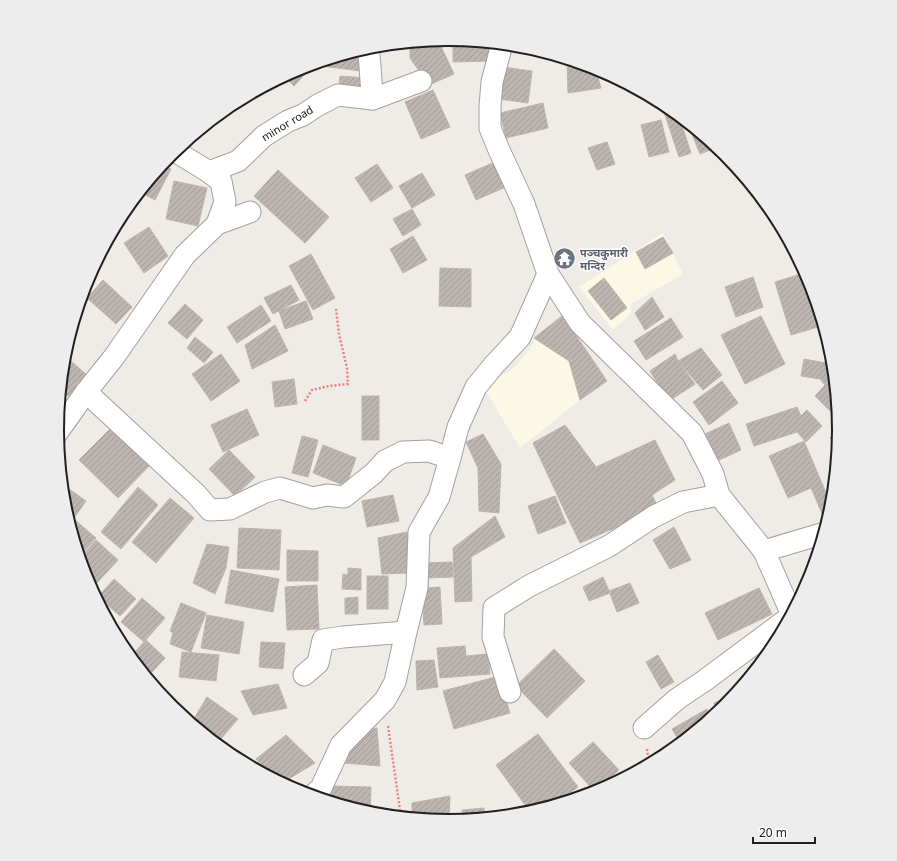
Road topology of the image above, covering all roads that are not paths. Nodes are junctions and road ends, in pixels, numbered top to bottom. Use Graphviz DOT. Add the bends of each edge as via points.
graph roads {
  1 [pos="501,49"];
  2 [pos="369,54"];
  3 [pos="181,155"];
  4 [pos="209,172"];
  5 [pos="250,212"];
  6 [pos="217,224"];
  7 [pos="548,274"];
  8 [pos="86,392"];
  9 [pos="64,423"];
  10 [pos="450,458"];
  11 [pos="719,495"];
  12 [pos="819,534"];
  13 [pos="764,551"];
  14 [pos="788,610"];
  15 [pos="780,624"];
  16 [pos="406,632"];
  17 [pos="304,675"];
  18 [pos="510,692"];
  19 [pos="644,728"];
  20 [pos="317,792"];
  1 -- 7 [label="street" via="492,82 490,128 524,204"];
  2 -- 4 [label="street, minor road" via="373,99 338,95 264,136 238,160"];
  3 -- 4 [label="street"];
  4 -- 6 [label="street" via="221,181 225,202"];
  5 -- 6 [label="street"];
  6 -- 8 [label="street" via="185,255 114,357"];
  7 -- 10 [label="street" via="520,337 476,387 458,426"];
  7 -- 11 [label="street" via="580,323 692,433 713,474"];
  8 -- 9 [label="street"];
  8 -- 10 [label="street" via="210,510 230,509 265,492 280,488 313,498 327,495 344,497 385,461 403,452 429,451"];
  10 -- 16 [label="street" via="439,497 419,532 417,588"];
  11 -- 13 [label="street"];
  11 -- 18 [label="street" via="682,502 653,517 609,546 529,586 494,608 493,637"];
  12 -- 13 [label="street"];
  13 -- 14 [label="street"];
  15 -- 19 [label="street" via="677,699"];
  16 -- 17 [label="street" via="323,640 318,663"];
  16 -- 20 [label="street" via="395,682 385,700 341,745 321,788"];
}
